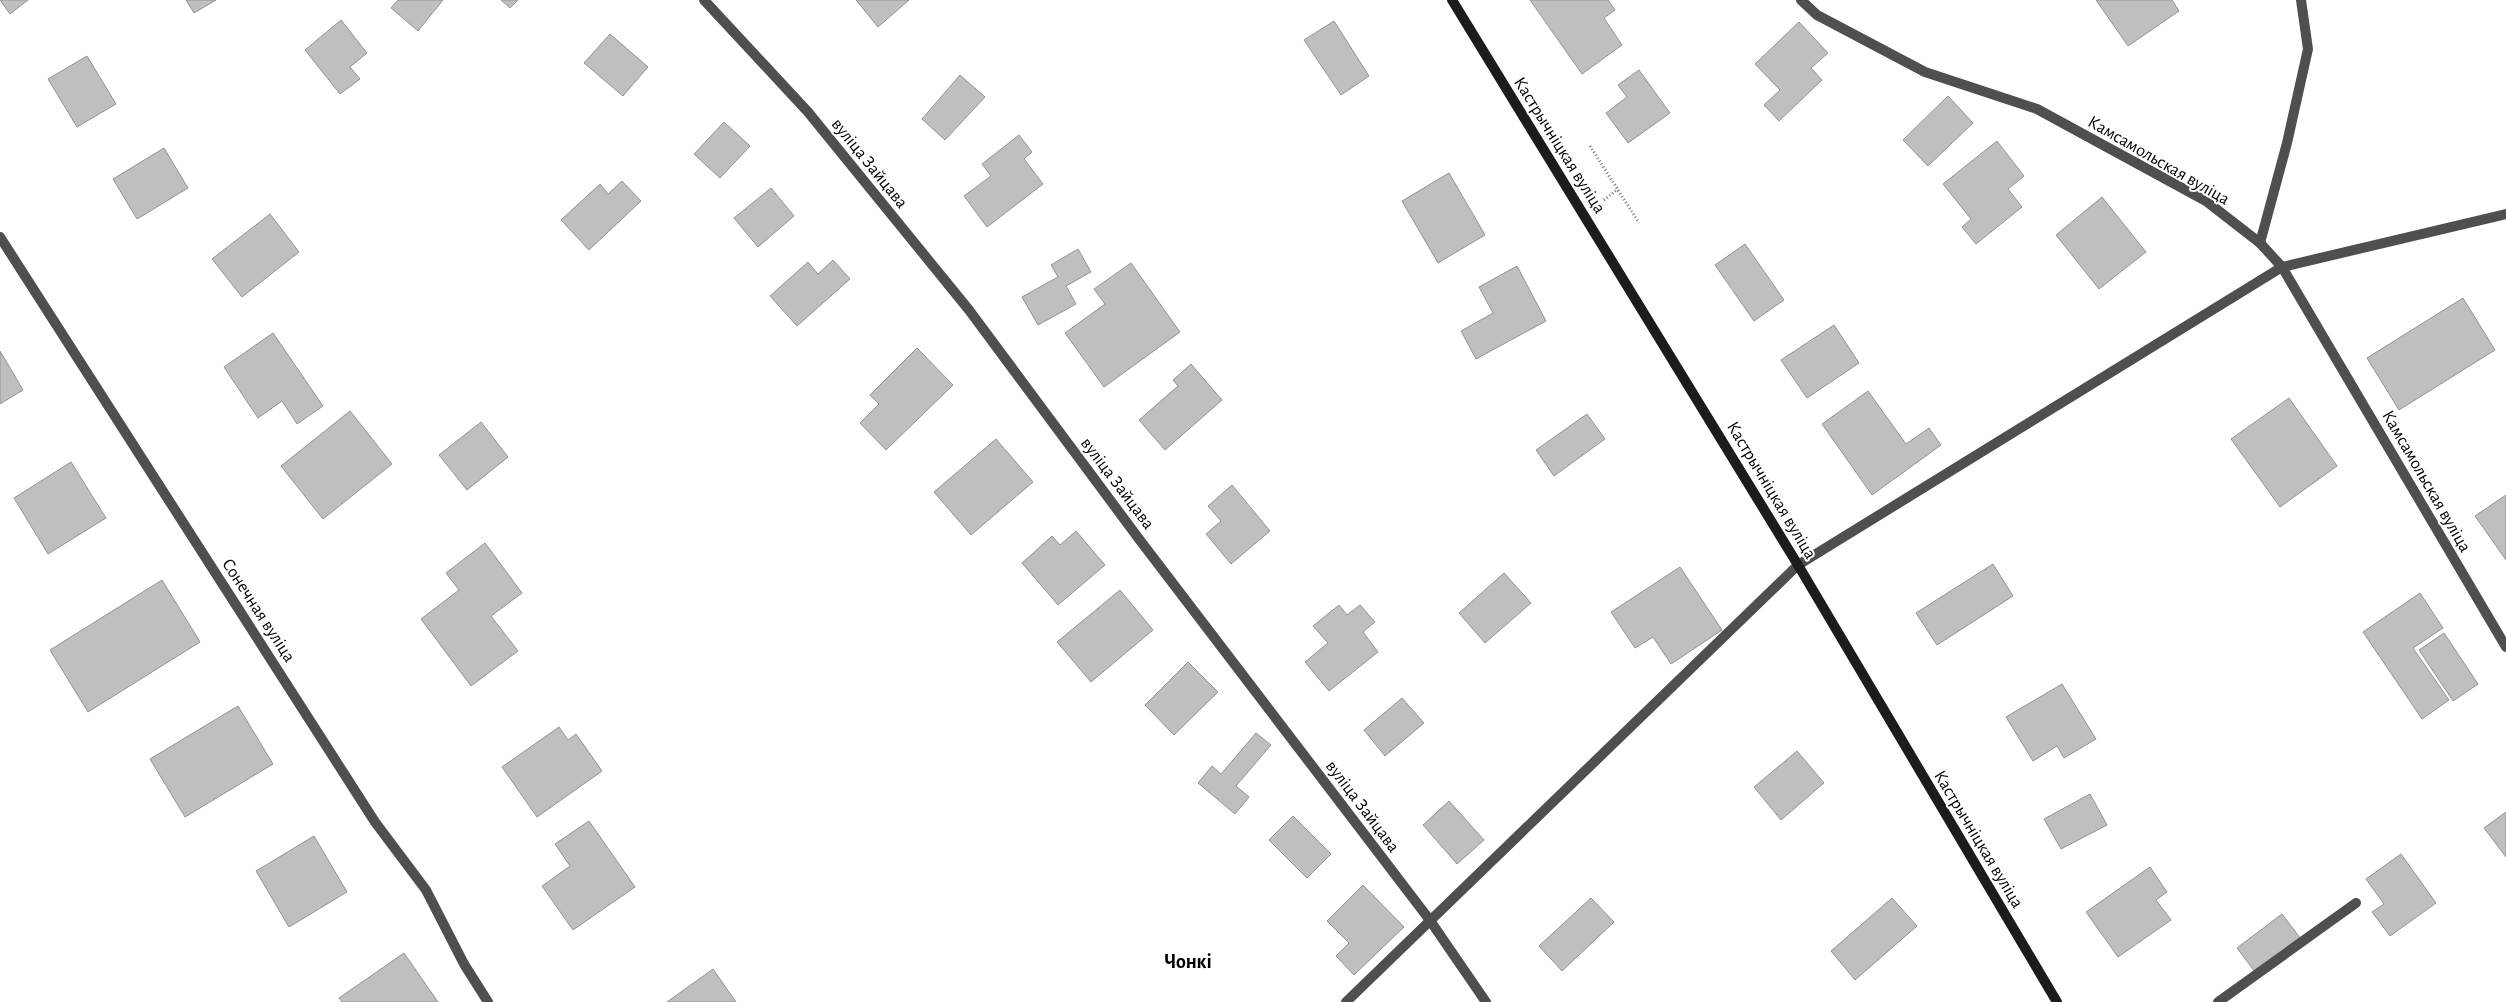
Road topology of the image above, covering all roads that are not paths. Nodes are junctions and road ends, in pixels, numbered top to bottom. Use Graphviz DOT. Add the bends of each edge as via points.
graph roads {
  1 [pos="704,0"];
  2 [pos="1452,0"];
  3 [pos="1801,0"];
  4 [pos="2301,0"];
  5 [pos="2506,214"];
  6 [pos="0,237"];
  7 [pos="2260,243"];
  8 [pos="2282,267"];
  9 [pos="1798,565"];
  10 [pos="2506,647"];
  11 [pos="2356,903"];
  12 [pos="1429,919"];
  13 [pos="488,1002"];
  14 [pos="1346,1002"];
  15 [pos="1486,1002"];
  16 [pos="2057,1002"];
  17 [pos="2218,1002"];
  1 -- 12 [label="street, вуліца Зайцава" via="808,112 969,310"];
  2 -- 9 [label="street, Кастрычніцкая вуліца"];
  3 -- 7 [label="street, Камсамольская вуліца" via="1817,15 1925,72 2036,109 2206,202"];
  4 -- 7 [label="street" via="2308,50"];
  5 -- 8 [label="street"];
  6 -- 13 [label="street, Сонечная вуліца" via="375,822 426,890 464,964"];
  7 -- 8 [label="street, Камсамольская вуліца"];
  8 -- 9 [label="street"];
  8 -- 10 [label="street, Камсамольская вуліца"];
  9 -- 12 [label="street"];
  9 -- 16 [label="street, Кастрычніцкая вуліца"];
  11 -- 17 [label="street"];
  12 -- 14 [label="street"];
  12 -- 15 [label="street, вуліца Зайцава"];
}
